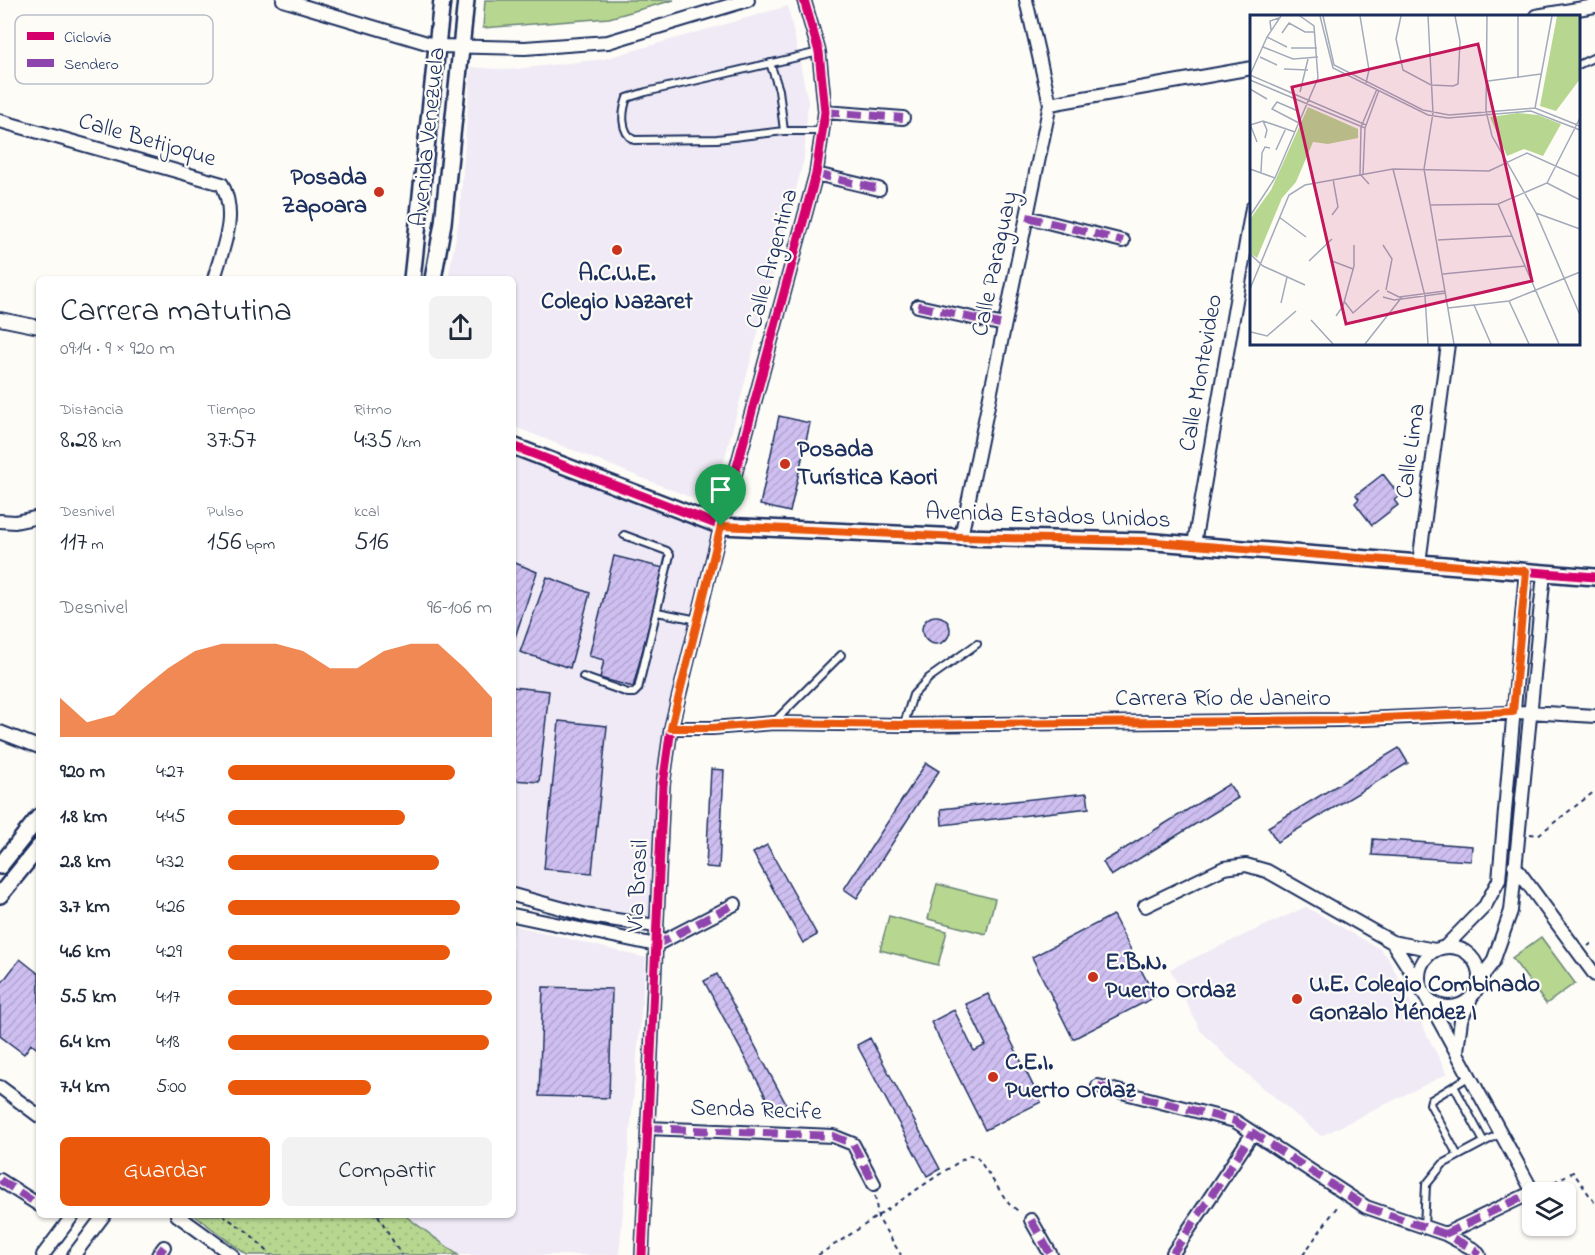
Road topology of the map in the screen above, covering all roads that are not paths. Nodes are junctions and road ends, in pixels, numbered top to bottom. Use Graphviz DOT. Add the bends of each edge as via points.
graph roads {
  1 [pos="283,0"];
  2 [pos="442,0"];
  3 [pos="466,0"];
  4 [pos="748,0"];
  5 [pos="804,0"];
  6 [pos="1026,0"];
  7 [pos="1595,6"];
  8 [pos="1542,15"];
  9 [pos="462,45"];
  10 [pos="437,46"];
  11 [pos="819,52"];
  12 [pos="1595,57"];
  13 [pos="770,63"];
  14 [pos="1580,64"];
  15 [pos="1250,68"];
  16 [pos="1050,104"];
  17 [pos="825,112"];
  18 [pos="903,118"];
  19 [pos="0,121"];
  20 [pos="784,131"];
  21 [pos="822,131"];
  22 [pos="816,174"];
  23 [pos="879,189"];
  24 [pos="1250,214"];
  25 [pos="1027,217"];
  26 [pos="1123,241"];
  27 [pos="215,276"];
  28 [pos="412,276"];
  29 [pos="435,276"];
  30 [pos="918,306"];
  31 [pos="0,319"];
  32 [pos="1004,325"];
  33 [pos="36,326"];
  34 [pos="1448,345"];
  35 [pos="516,450"];
  36 [pos="36,518"];
  37 [pos="0,521"];
  38 [pos="721,526"];
  39 [pos="624,535"];
  40 [pos="961,537"];
  41 [pos="1194,544"];
  42 [pos="1419,563"];
  43 [pos="1526,571"];
  44 [pos="1544,573"];
  45 [pos="1595,578"];
  46 [pos="657,612"];
  47 [pos="698,620"];
  48 [pos="977,644"];
  49 [pos="841,655"];
  50 [pos="583,677"];
  51 [pos="1513,712"];
  52 [pos="1529,712"];
  53 [pos="1595,716"];
  54 [pos="774,723"];
  55 [pos="904,725"];
  56 [pos="671,728"];
  57 [pos="0,732"];
  58 [pos="36,746"];
  59 [pos="36,821"];
  60 [pos="36,851"];
  61 [pos="1502,856"];
  62 [pos="0,866"];
  63 [pos="1515,866"];
  64 [pos="0,895"];
  65 [pos="516,896"];
  66 [pos="735,904"];
  67 [pos="1145,906"];
  68 [pos="516,916"];
  69 [pos="656,926"];
  70 [pos="1392,942"];
  71 [pos="656,945"];
  72 [pos="1440,949"];
  73 [pos="1595,975"];
  74 [pos="1479,980"];
  75 [pos="1422,989"];
  76 [pos="1471,998"];
  77 [pos="1457,1051"];
  78 [pos="1470,1076"];
  79 [pos="1098,1086"];
  80 [pos="1454,1086"];
  81 [pos="0,1087"];
  82 [pos="36,1114"];
  83 [pos="648,1128"];
  84 [pos="1253,1133"];
  85 [pos="1501,1133"];
  86 [pos="1484,1142"];
  87 [pos="1458,1156"];
  88 [pos="0,1180"];
  89 [pos="1528,1182"];
  90 [pos="874,1184"];
  91 [pos="1522,1197"];
  92 [pos="36,1203"];
  93 [pos="71,1218"];
  94 [pos="102,1218"];
  95 [pos="181,1218"];
  96 [pos="1031,1220"];
  97 [pos="1424,1227"];
  98 [pos="1445,1234"];
  99 [pos="1173,1253"];
  100 [pos="44,1255"];
  101 [pos="74,1255"];
  102 [pos="232,1255"];
  103 [pos="642,1255"];
  104 [pos="1051,1255"];
  105 [pos="1479,1255"];
  1 -- 10 [label="street"];
  2 -- 10 [label="street, Avenida Venezuela"];
  3 -- 9 [label="street, Avenida Venezuela"];
  4 -- 9 [label="street" via="608,42 525,48"];
  5 -- 11 [label="street, Calle Argentina"];
  6 -- 16 [label="street, Calle Paraguay"];
  7 -- 8 [label="street"];
  9 -- 10 [label="street"];
  9 -- 29 [label="street, Avenida Venezuela" via="444,223"];
  10 -- 28 [label="street, Avenida Venezuela"];
  11 -- 13 [label="lane"];
  11 -- 17 [label="street, Calle Argentina"];
  12 -- 14 [label="lane"];
  13 -- 20 [label="lane"];
  13 -- 20 [label="lane" via="627,98 622,111 624,125 629,137 645,141 717,139"];
  15 -- 16 [label="street"];
  16 -- 25 [label="street, Calle Paraguay"];
  17 -- 18 [label="street"];
  17 -- 21 [label="street, Calle Argentina"];
  19 -- 27 [label="street, Calle Betijoque" via="222,184 230,200 231,219"];
  20 -- 21 [label="lane"];
  21 -- 22 [label="street, Calle Argentina"];
  22 -- 23 [label="street"];
  22 -- 38 [label="street, Calle Argentina"];
  24 -- 41 [label="street, Calle Montevideo"];
  25 -- 26 [label="street"];
  25 -- 32 [label="street, Calle Paraguay"];
  30 -- 32 [label="street"];
  31 -- 33 [label="street"];
  32 -- 40 [label="street, Calle Paraguay"];
  34 -- 42 [label="street, Calle Lima"];
  35 -- 38 [label="street, Avenida Estados Unidos"];
  36 -- 37 [label="street"];
  38 -- 40 [label="street, Avenida Estados Unidos"];
  38 -- 47 [label="street, Vía Brasil"];
  39 -- 46 [label="lane" via="670,555"];
  40 -- 41 [label="street, Avenida Estados Unidos"];
  41 -- 42 [label="street, Avenida Estados Unidos"];
  42 -- 43 [label="street, Avenida Estados Unidos"];
  43 -- 44 [label="street, Avenida Estados Unidos"];
  43 -- 51 [label="street"];
  44 -- 45 [label="street, Avenida Estados Unidos"];
  44 -- 52 [label="street"];
  46 -- 47 [label="lane"];
  46 -- 50 [label="lane" via="634,693"];
  47 -- 56 [label="street, Vía Brasil"];
  48 -- 55 [label="lane" via="929,678 913,695"];
  49 -- 54 [label="lane"];
  51 -- 52 [label="street, Carrera Río de Janeiro"];
  51 -- 55 [label="street, Carrera Río de Janeiro" via="1339,720"];
  51 -- 61 [label="street"];
  52 -- 53 [label="street, Carrera Río de Janeiro"];
  52 -- 63 [label="street"];
  54 -- 55 [label="street, Carrera Río de Janeiro"];
  54 -- 56 [label="street, Carrera Río de Janeiro"];
  56 -- 69 [label="street, Vía Brasil" via="663,785"];
  57 -- 58 [label="street"];
  59 -- 62 [label="street"];
  60 -- 64 [label="street"];
  61 -- 63 [label="street"];
  61 -- 72 [label="street" via="1499,879 1485,906"];
  63 -- 73 [label="street"];
  63 -- 74 [label="street" via="1511,911 1493,962"];
  65 -- 69 [label="street" via="590,916"];
  66 -- 71 [label="street"];
  67 -- 70 [label="street" via="1224,868 1246,865 1267,871"];
  68 -- 71 [label="street"];
  69 -- 71 [label="street, Vía Brasil"];
  70 -- 72 [label="street"];
  70 -- 75 [label="street"];
  71 -- 83 [label="street, Vía Brasil"];
  72 -- 74 [label="street" via="1454,947 1470,955 1479,971"];
  72 -- 75 [label="street" via="1422,965"];
  74 -- 76 [label="street"];
  75 -- 76 [label="street" via="1431,1001 1452,1007"];
  75 -- 77 [label="street"];
  76 -- 77 [label="street" via="1461,1020"];
  77 -- 78 [label="street"];
  78 -- 80 [label="lane"];
  78 -- 85 [label="street"];
  79 -- 84 [label="street" via="1235,1121"];
  80 -- 86 [label="lane"];
  80 -- 87 [label="lane" via="1430,1104"];
  81 -- 82 [label="street"];
  83 -- 90 [label="street, Senda Recife" via="833,1136 853,1144"];
  83 -- 103 [label="street, Vía Brasil"];
  84 -- 97 [label="street" via="1366,1207"];
  84 -- 99 [label="street"];
  85 -- 86 [label="lane"];
  85 -- 89 [label="street"];
  86 -- 87 [label="lane"];
  87 -- 97 [label="lane" via="1443,1164 1426,1185"];
  88 -- 92 [label="street"];
  91 -- 98 [label="street"];
  93 -- 100 [label="street"];
  94 -- 101 [label="street"];
  95 -- 102 [label="street"];
  96 -- 104 [label="street"];
  97 -- 98 [label="street"];
  98 -- 105 [label="street"];
}
